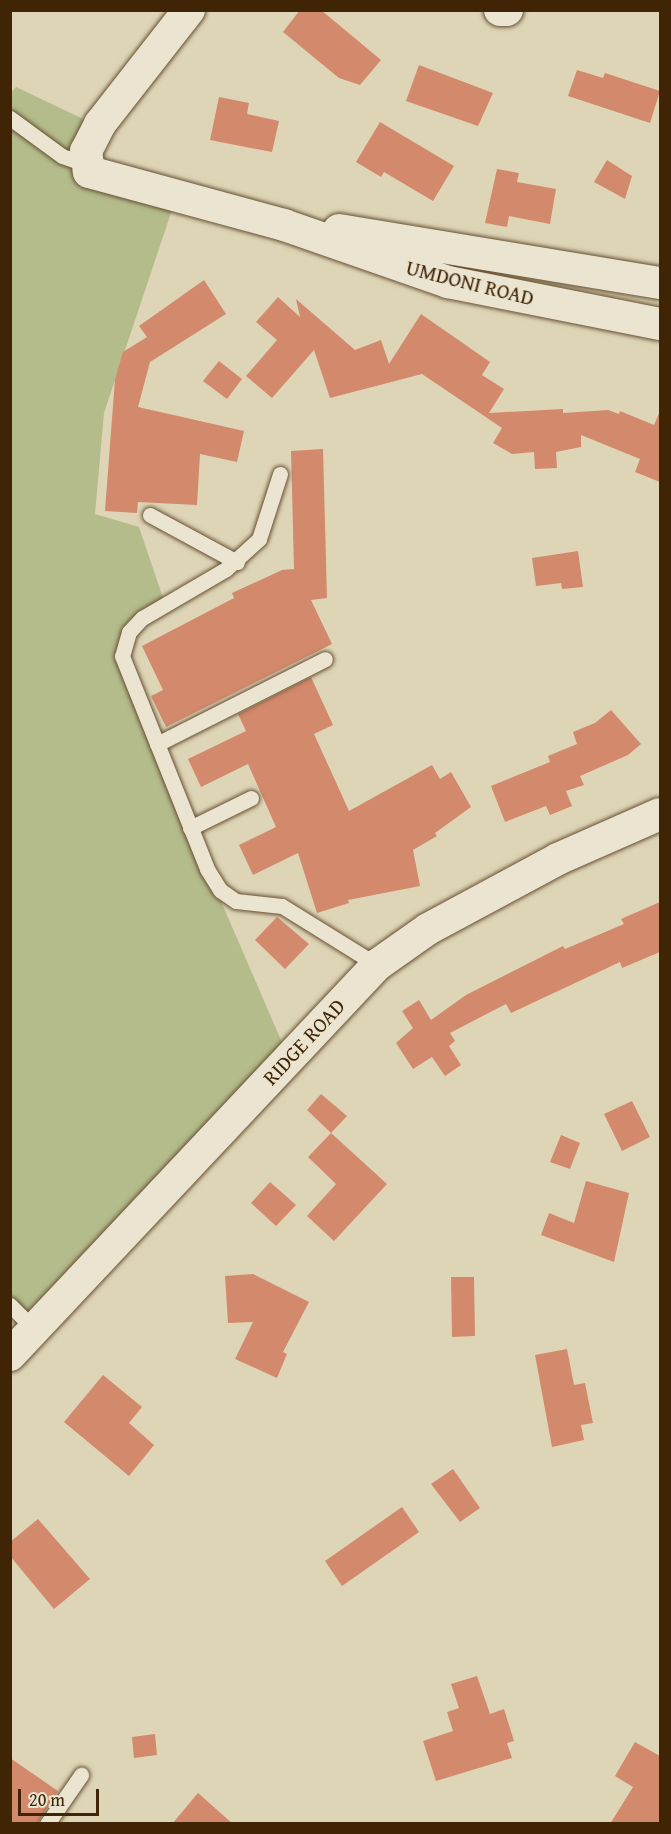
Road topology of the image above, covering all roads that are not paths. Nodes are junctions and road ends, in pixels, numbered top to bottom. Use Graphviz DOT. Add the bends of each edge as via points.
graph roads {
  1 [pos="189,10"];
  2 [pos="500,10"];
  3 [pos="507,10"];
  4 [pos="10,118"];
  5 [pos="85,164"];
  6 [pos="284,225"];
  7 [pos="660,284"];
  8 [pos="660,324"];
  9 [pos="280,474"];
  10 [pos="150,515"];
  11 [pos="237,562"];
  12 [pos="325,659"];
  13 [pos="157,744"];
  14 [pos="251,798"];
  15 [pos="660,814"];
  16 [pos="190,828"];
  17 [pos="377,965"];
  18 [pos="10,1305"];
  19 [pos="34,1329"];
  20 [pos="10,1355"];
  21 [pos="81,1775"];
  22 [pos="47,1824"];
  1 -- 5 [label="street" via="100,124 86,151"];
  2 -- 3 [label="street"];
  4 -- 5 [label="lane" via="62,156"];
  5 -- 6 [label="street, UMDONI ROAD" via="89,172 105,179"];
  6 -- 7 [label="street, UMDONI ROAD" via="385,236"];
  6 -- 8 [label="street, UMDONI ROAD" via="457,284"];
  9 -- 11 [label="lane" via="259,539"];
  10 -- 11 [label="lane"];
  11 -- 13 [label="lane" via="142,618 124,641 122,656"];
  12 -- 13 [label="lane"];
  13 -- 16 [label="lane"];
  14 -- 16 [label="lane"];
  15 -- 17 [label="street, RIDGE ROAD" via="558,859 428,929"];
  16 -- 17 [label="lane" via="220,890 236,901 282,906"];
  17 -- 19 [label="street, RIDGE ROAD"];
  18 -- 19 [label="lane"];
  19 -- 20 [label="street, RIDGE ROAD"];
  21 -- 22 [label="lane"];
}
